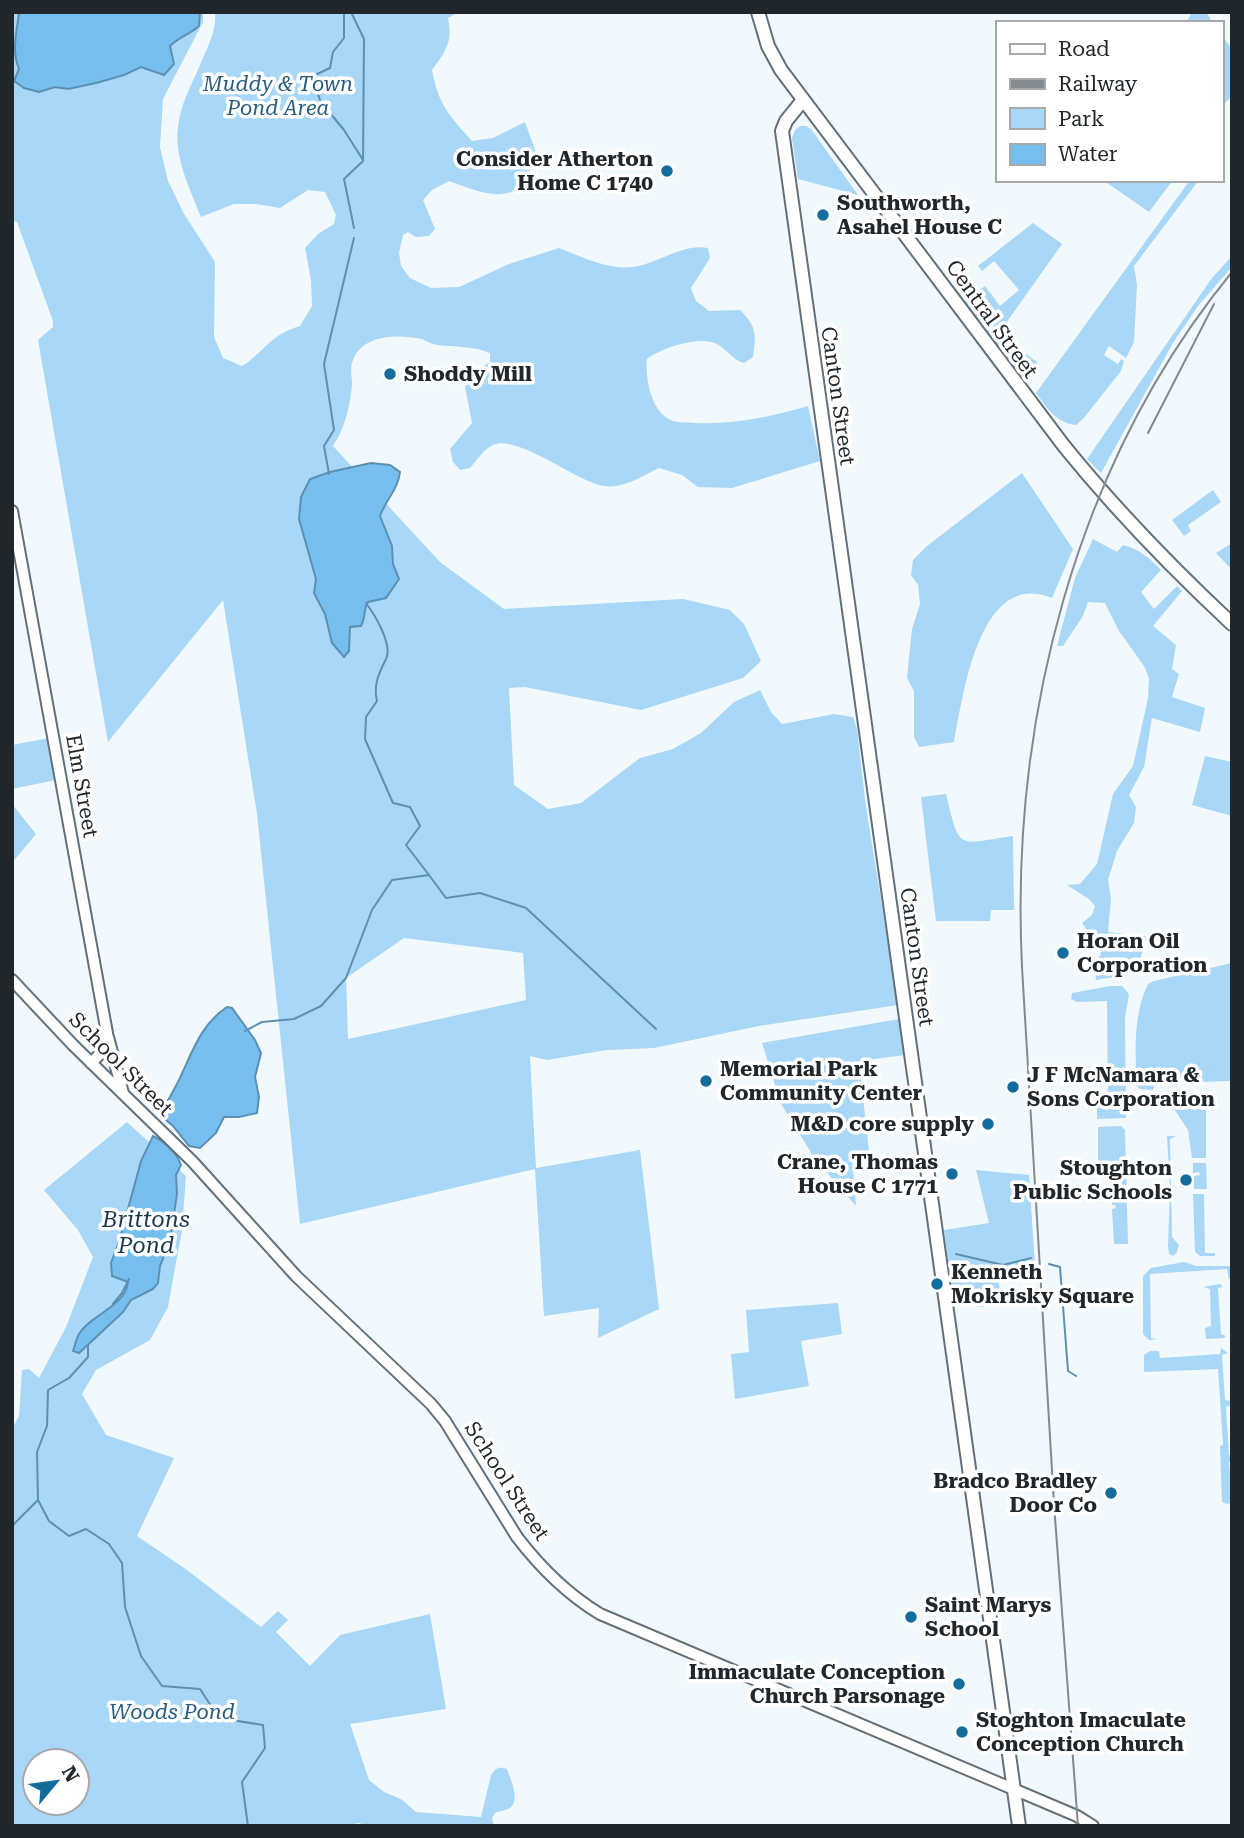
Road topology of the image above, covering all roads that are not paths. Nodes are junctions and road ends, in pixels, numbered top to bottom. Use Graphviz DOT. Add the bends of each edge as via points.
graph roads {
  1 [pos="758,12"];
  2 [pos="803,100"];
  3 [pos="12,511"];
  4 [pos="1232,624"];
  5 [pos="12,980"];
  6 [pos="107,1033"];
  7 [pos="92,1063"];
  8 [pos="124,1096"];
  9 [pos="1014,1789"];
  10 [pos="1019,1826"];
  11 [pos="1093,1826"];
  1 -- 2 [label="main road, Central Street" via="773,57"];
  2 -- 4 [label="main road, Central Street" via="1079,465 1169,564"];
  2 -- 9 [label="main road, Canton Street" via="783,127 787,165"];
  3 -- 6 [label="street, Elm Street"];
  5 -- 7 [label="street, School Street"];
  6 -- 7 [label="street" via="104,1050"];
  6 -- 8 [label="street, Elm Street"];
  7 -- 8 [label="street, School Street"];
  8 -- 9 [label="street, School Street" via="193,1161 295,1275 431,1404 517,1537 578,1600 600,1614"];
  9 -- 10 [label="main road, Canton Street"];
  9 -- 11 [label="street, School Street"];
}
